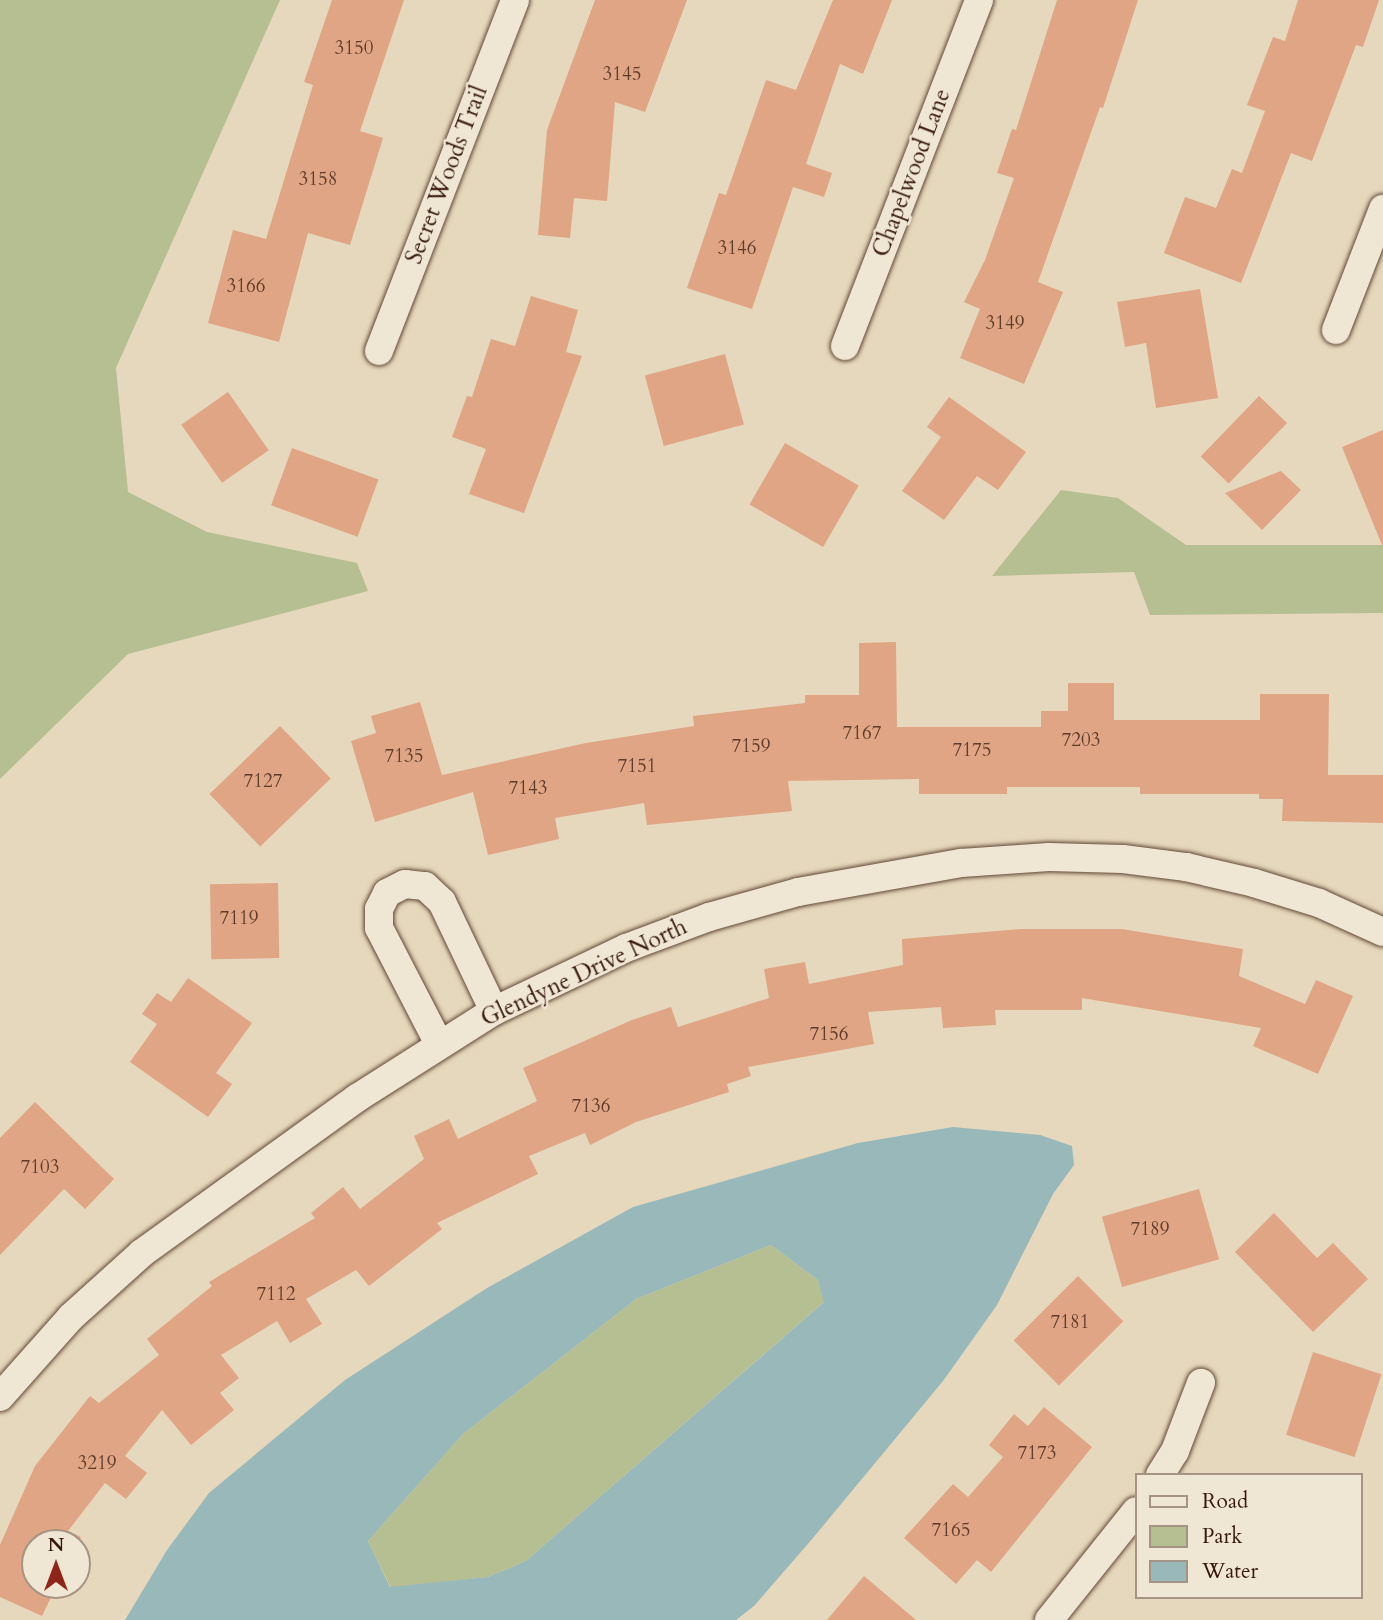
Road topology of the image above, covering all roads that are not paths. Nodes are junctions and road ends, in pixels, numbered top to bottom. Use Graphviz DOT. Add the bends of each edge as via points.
graph roads {
  1 [pos="515,0"];
  2 [pos="979,0"];
  3 [pos="1383,209"];
  4 [pos="1336,330"];
  5 [pos="845,346"];
  6 [pos="379,351"];
  7 [pos="1383,932"];
  8 [pos="494,1012"];
  9 [pos="439,1044"];
  10 [pos="1201,1383"];
  11 [pos="0,1397"];
  12 [pos="1161,1473"];
  13 [pos="1134,1514"];
  14 [pos="1049,1620"];
  1 -- 6 [label="street, Secret Woods Trail"];
  2 -- 5 [label="street, Chapelwood Lane"];
  3 -- 4 [label="street"];
  7 -- 8 [label="street, Glendyne Drive North" via="1319,903 1186,867 1049,857 961,863 799,892 709,917 626,948"];
  8 -- 9 [label="street, Glendyne Drive North"];
  8 -- 9 [label="street" via="442,902 425,886 405,884 387,893 379,909 379,928"];
  9 -- 11 [label="street, Glendyne Drive North" via="356,1098 142,1253 71,1317"];
  10 -- 12 [label="street" via="1175,1451"];
  13 -- 14 [label="street"];
}
